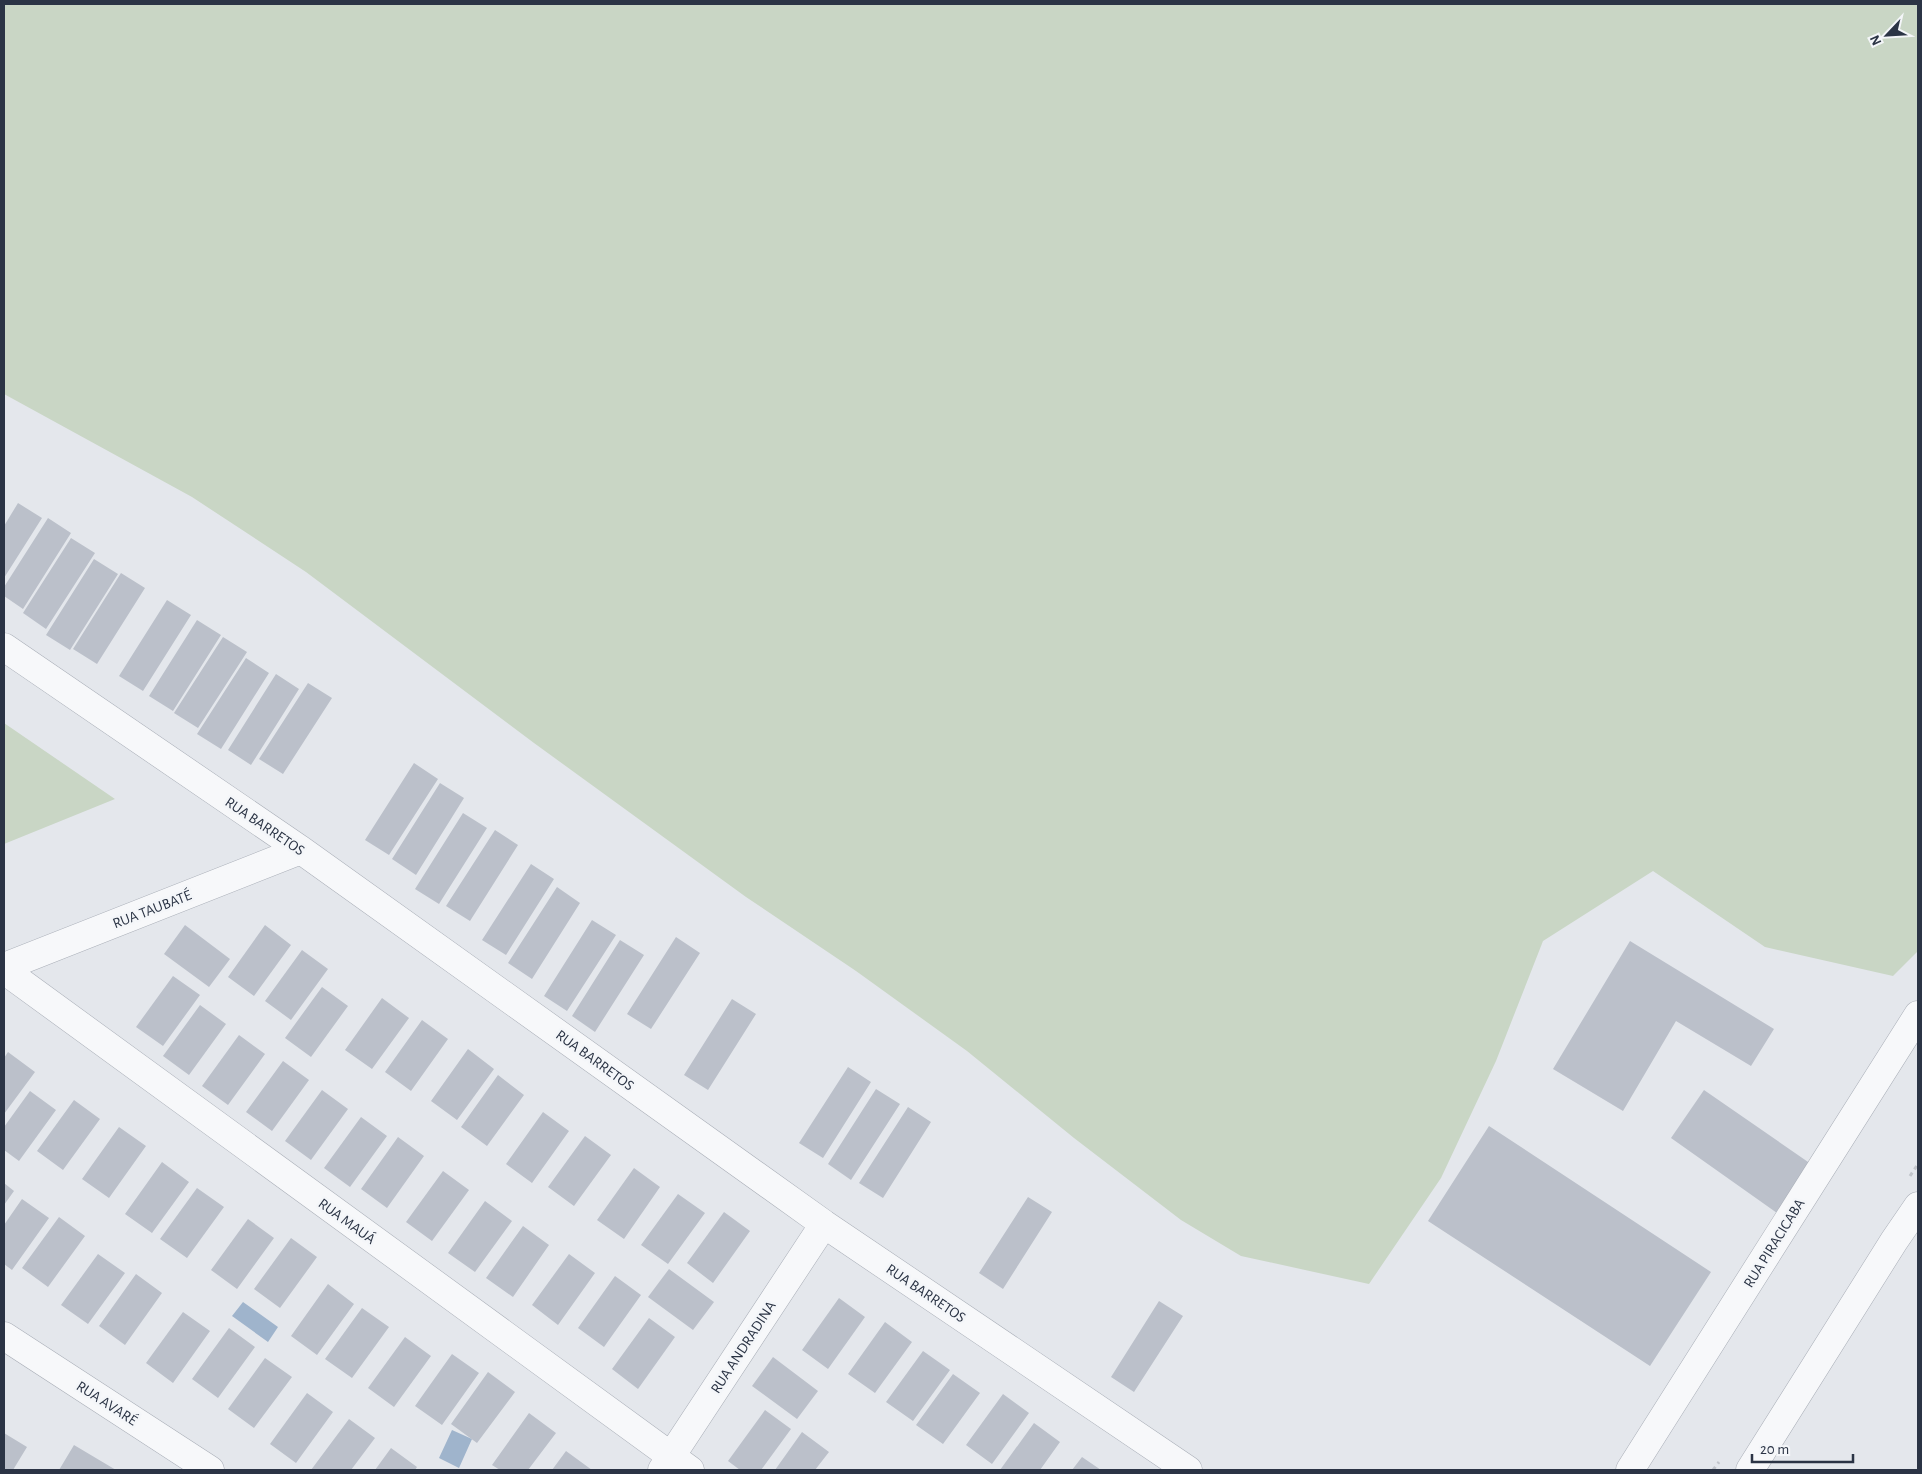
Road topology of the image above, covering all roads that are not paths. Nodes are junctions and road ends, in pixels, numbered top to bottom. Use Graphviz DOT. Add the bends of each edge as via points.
graph roads {
  1 [pos="4,647"];
  2 [pos="301,850"];
  3 [pos="4,969"];
  4 [pos="1918,1015"];
  5 [pos="1918,1206"];
  6 [pos="824,1224"];
  7 [pos="4,1336"];
  8 [pos="674,1466"];
  9 [pos="210,1470"];
  10 [pos="1188,1470"];
  11 [pos="1630,1470"];
  12 [pos="1750,1470"];
  1 -- 2 [label="street, RUA BARRETOS"];
  2 -- 3 [label="street, RUA TAUBATÉ"];
  2 -- 6 [label="street, RUA BARRETOS"];
  3 -- 8 [label="street, RUA MAUÁ"];
  4 -- 11 [label="street, RUA PIRACICABA"];
  5 -- 12 [label="street"];
  6 -- 8 [label="street, RUA ANDRADINA"];
  6 -- 10 [label="street, RUA BARRETOS"];
  7 -- 9 [label="street, RUA AVARÉ"];
}
